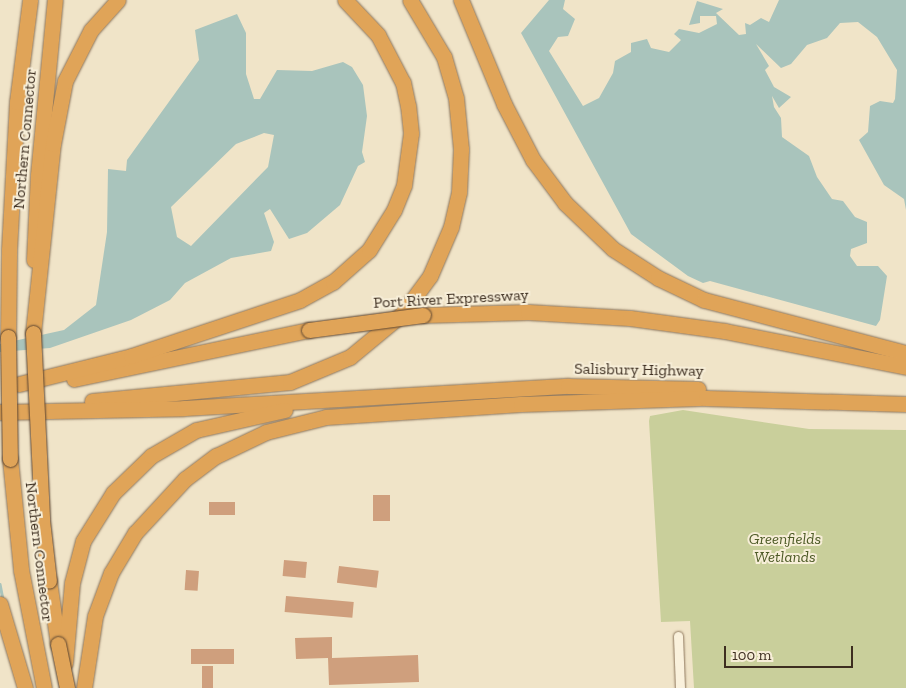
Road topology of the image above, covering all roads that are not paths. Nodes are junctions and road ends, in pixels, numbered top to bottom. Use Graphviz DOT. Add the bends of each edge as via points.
graph roads {
  1 [pos="30,0"];
  2 [pos="54,0"];
  3 [pos="118,0"];
  4 [pos="345,0"];
  5 [pos="410,0"];
  6 [pos="461,0"];
  7 [pos="33,334"];
  8 [pos="906,353"];
  9 [pos="906,367"];
  10 [pos="20,384"];
  11 [pos="0,386"];
  12 [pos="371,397"];
  13 [pos="906,397"];
  14 [pos="906,404"];
  15 [pos="21,410"];
  16 [pos="0,412"];
  17 [pos="10,459"];
  18 [pos="0,604"];
  19 [pos="678,636"];
  20 [pos="25,688"];
  21 [pos="44,688"];
  22 [pos="66,688"];
  23 [pos="84,688"];
  24 [pos="680,688"];
  1 -- 17 [label="highway, Northern Connector, bridge" via="17,102 9,250"];
  2 -- 7 [label="highway, Northern Connector" via="38,175"];
  3 -- 7 [label="highway" via="91,30 65,81 53,144"];
  4 -- 10 [label="highway" via="378,35 392,57 403,83 410,124 404,185 394,210 369,250 333,282 300,300 139,353"];
  5 -- 15 [label="highway" via="444,58 456,98 461,149 459,192 451,228 430,276 402,314 350,357 290,382"];
  6 -- 8 [label="highway" via="504,104 533,160 565,202 613,249 658,278 704,300"];
  7 -- 22 [label="highway, Northern Connector, bridge" via="42,520"];
  9 -- 10 [label="highway, Port River Expressway, bridge" via="647,319 528,312 423,315 309,330 116,372"];
  10 -- 11 [label="highway, Port River Expressway"];
  11 -- 17 [label="highway, bridge"];
  12 -- 13 [label="highway, Salisbury Highway" via="612,386"];
  12 -- 15 [label="highway" via="184,408"];
  12 -- 22 [label="highway" via="242,417 196,430 144,462 104,504 84,542 72,582"];
  14 -- 23 [label="highway" via="706,398 521,404 347,415 266,432 216,456 165,498 135,533 111,573 95,616"];
  15 -- 16 [label="highway"];
  17 -- 21 [label="highway, Northern Connector" via="21,570"];
  18 -- 20 [label="highway"];
  19 -- 24 [label="street"];
}
